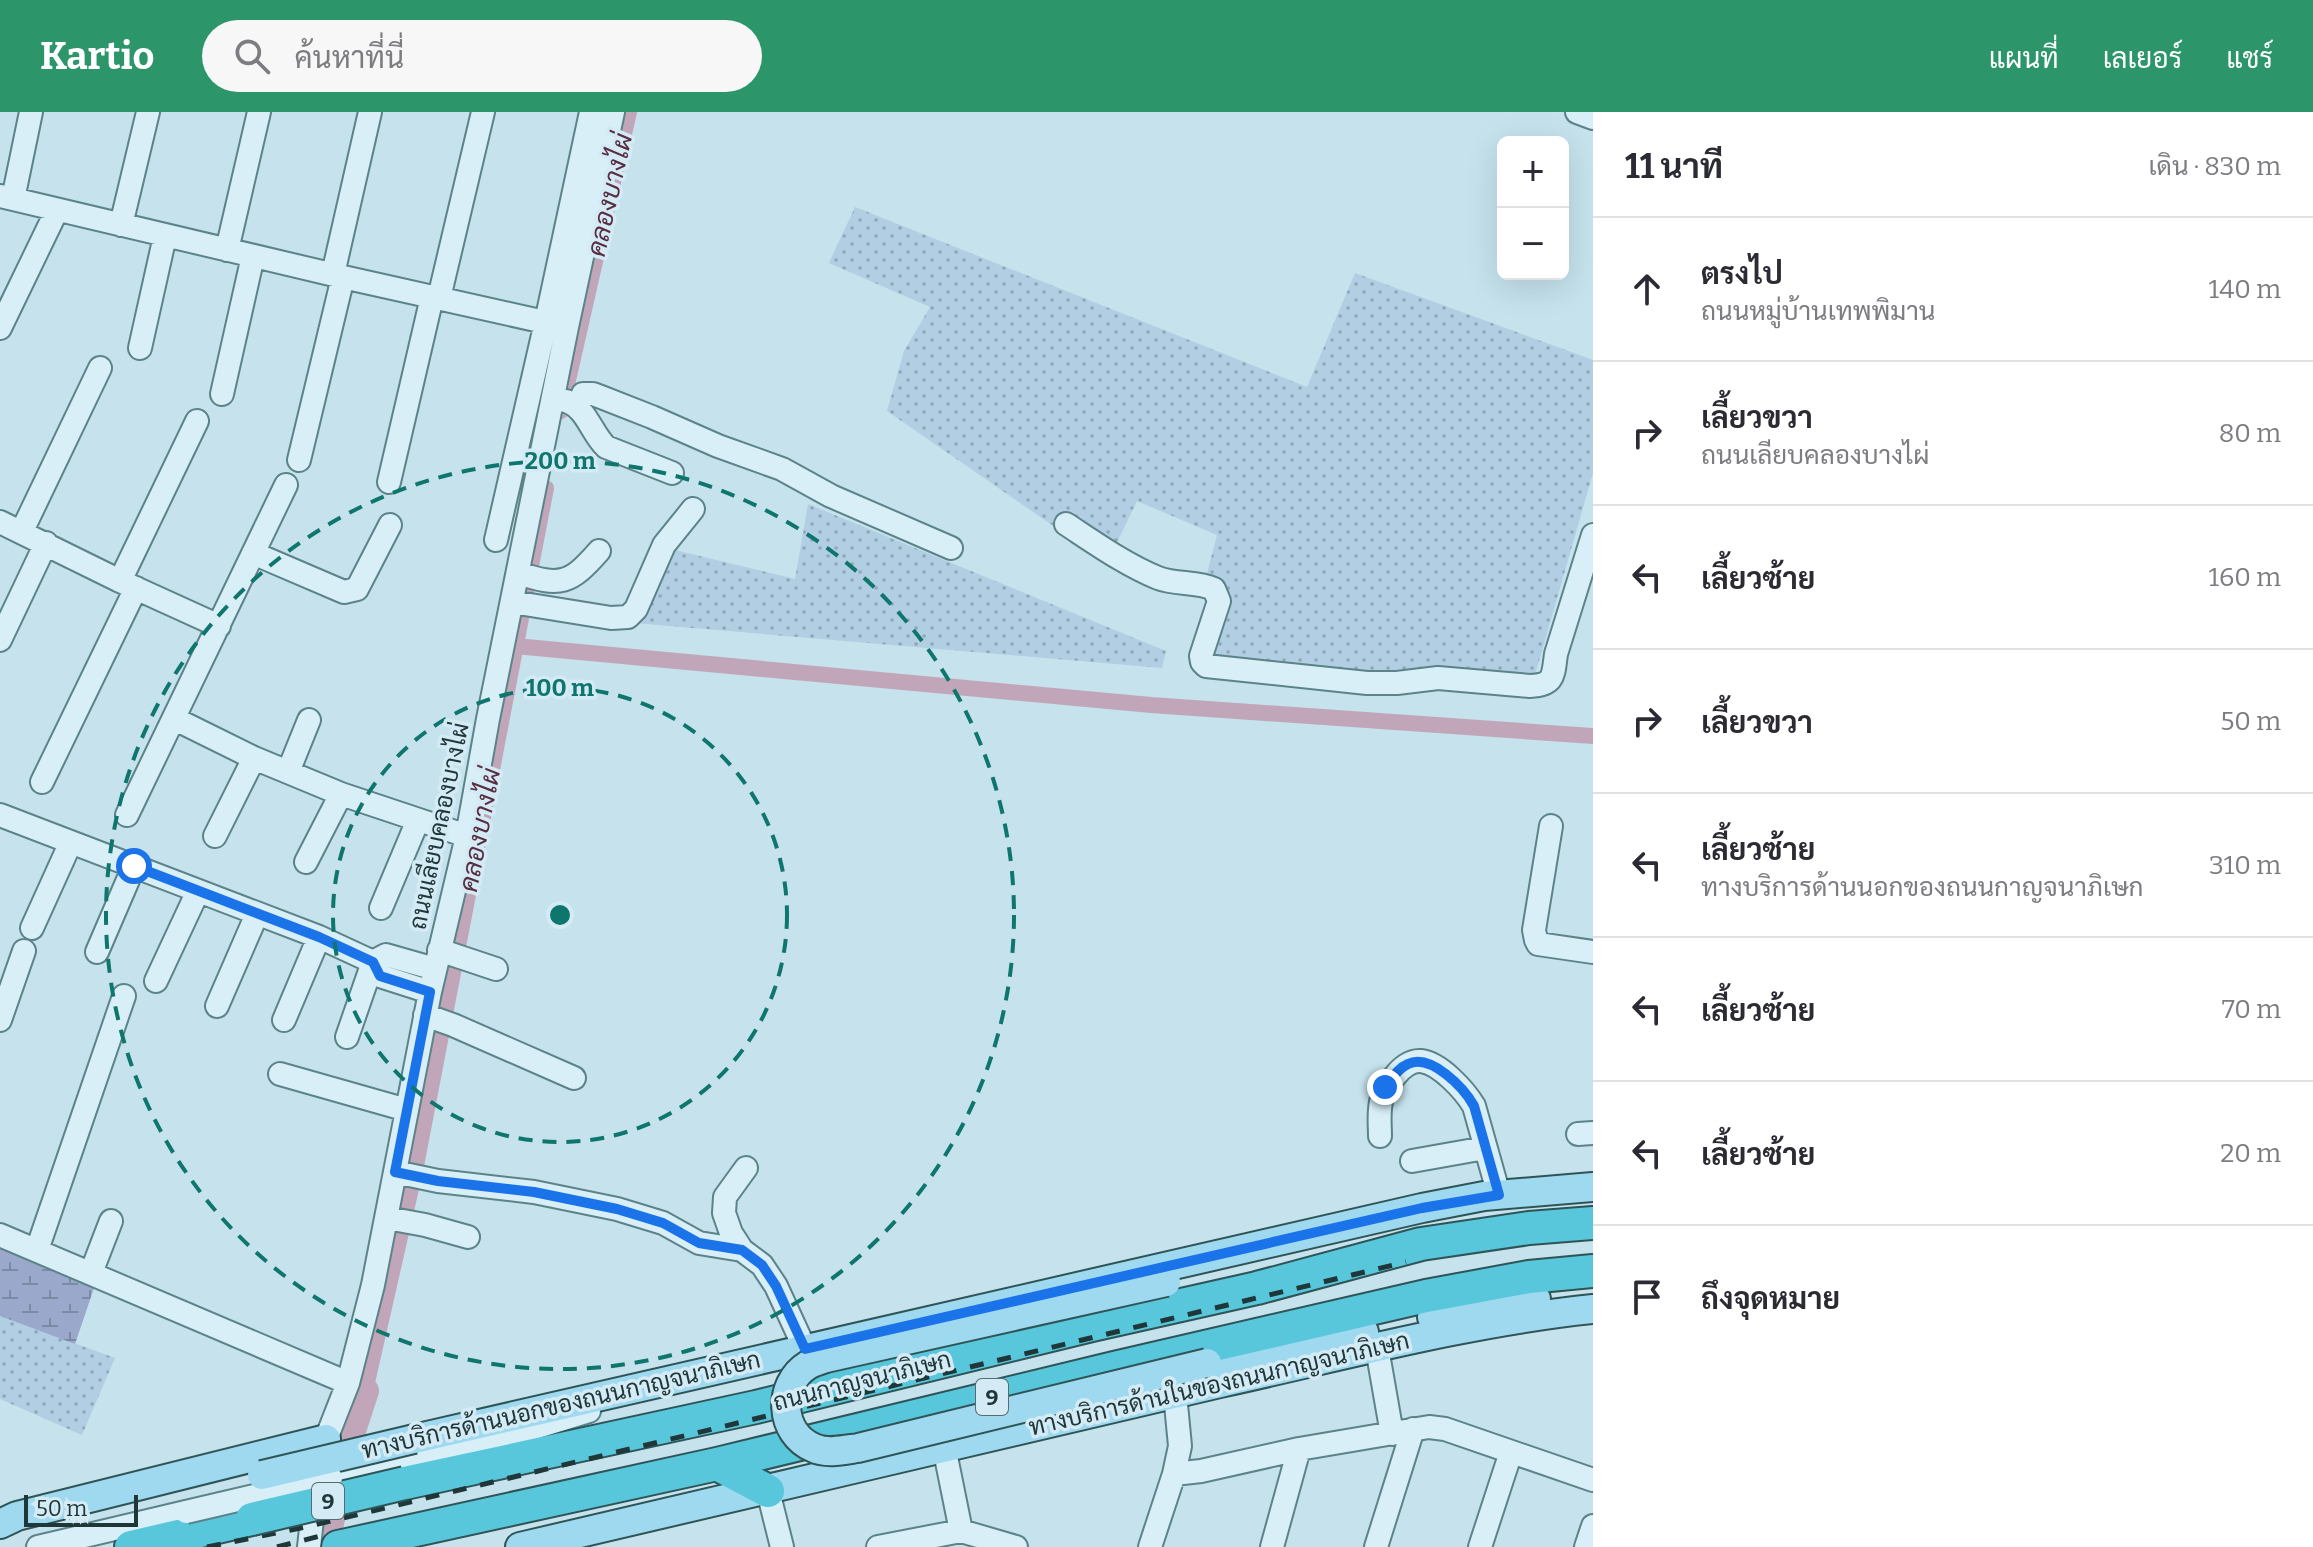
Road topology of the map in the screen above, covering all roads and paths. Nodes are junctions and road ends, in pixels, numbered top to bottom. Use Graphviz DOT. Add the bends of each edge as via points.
graph roads {
  1 [pos="31,112"];
  2 [pos="148,112"];
  3 [pos="259,112"];
  4 [pos="370,112"];
  5 [pos="483,112"];
  6 [pos="591,112"];
  7 [pos="613,112"];
  8 [pos="6,198"];
  9 [pos="57,210"];
  10 [pos="121,225"];
  11 [pos="165,236"];
  12 [pos="227,250"];
  13 [pos="253,256"];
  14 [pos="338,276"];
  15 [pos="435,297"];
  16 [pos="557,325"];
  17 [pos="0,328"];
  18 [pos="140,348"];
  19 [pos="100,368"];
  20 [pos="222,394"];
  21 [pos="566,402"];
  22 [pos="197,421"];
  23 [pos="299,460"];
  24 [pos="672,473"];
  25 [pos="389,482"];
  26 [pos="286,485"];
  27 [pos="693,509"];
  28 [pos="0,522"];
  29 [pos="1066,524"];
  30 [pos="390,525"];
  31 [pos="22,531"];
  32 [pos="1593,535"];
  33 [pos="496,540"];
  34 [pos="46,543"];
  35 [pos="951,548"];
  36 [pos="599,551"];
  37 [pos="253,553"];
  38 [pos="522,574"];
  39 [pos="128,584"];
  40 [pos="517,603"];
  41 [pos="219,626"];
  42 [pos="0,640"];
  43 [pos="175,719"];
  44 [pos="309,720"];
  45 [pos="254,758"];
  46 [pos="288,772"];
  47 [pos="42,782"];
  48 [pos="341,794"];
  49 [pos="127,815"];
  50 [pos="418,820"];
  51 [pos="3,823"];
  52 [pos="1551,826"];
  53 [pos="215,836"];
  54 [pos="467,836"];
  55 [pos="70,844"];
  56 [pos="306,862"];
  57 [pos="134,866"];
  58 [pos="198,891"];
  59 [pos="381,908"];
  60 [pos="257,914"];
  61 [pos="32,928"];
  62 [pos="319,937"];
  63 [pos="24,951"];
  64 [pos="97,952"];
  65 [pos="1593,952"];
  66 [pos="440,957"];
  67 [pos="373,962"];
  68 [pos="496,969"];
  69 [pos="156,981"];
  70 [pos="430,992"];
  71 [pos="124,996"];
  72 [pos="217,1006"];
  73 [pos="437,1019"];
  74 [pos="0,1020"];
  75 [pos="284,1020"];
  76 [pos="347,1037"];
  77 [pos="280,1074"];
  78 [pos="574,1078"];
  79 [pos="407,1110"];
  80 [pos="1380,1136"];
  81 [pos="1485,1148"];
  82 [pos="1412,1161"];
  83 [pos="746,1168"];
  84 [pos="400,1173"];
  85 [pos="1590,1187"];
  86 [pos="1499,1195"];
  87 [pos="391,1219"];
  88 [pos="111,1221"];
  89 [pos="1593,1223"];
  90 [pos="0,1235"];
  91 [pos="468,1237"];
  92 [pos="37,1250"];
  93 [pos="742,1250"];
  94 [pos="1593,1271"];
  95 [pos="91,1273"];
  96 [pos="1593,1297"];
  97 [pos="1593,1309"];
  98 [pos="1377,1348"];
  99 [pos="805,1349"];
  100 [pos="729,1366"];
  101 [pos="348,1383"];
  102 [pos="1175,1394"];
  103 [pos="1402,1432"];
  104 [pos="326,1439"];
  105 [pos="944,1447"];
  106 [pos="1299,1449"];
  107 [pos="1511,1452"];
  108 [pos="717,1464"];
  109 [pos="1174,1474"];
  110 [pos="1593,1480"];
  111 [pos="768,1491"];
  112 [pos="0,1524"];
  113 [pos="1593,1526"];
  114 [pos="961,1531"];
  115 [pos="0,1538"];
  116 [pos="596,1539"];
  117 [pos="38,1547"];
  118 [pos="131,1547"];
  119 [pos="309,1547"];
  120 [pos="338,1547"];
  121 [pos="520,1547"];
  122 [pos="782,1547"];
  123 [pos="878,1547"];
  124 [pos="1016,1547"];
  125 [pos="1150,1547"];
  126 [pos="1272,1547"];
  127 [pos="1376,1547"];
  128 [pos="1480,1547"];
  129 [pos="1586,1547"];
  1 -- 8 [label="street"];
  2 -- 10 [label="street"];
  3 -- 12 [label="street"];
  4 -- 14 [label="street"];
  5 -- 15 [label="street"];
  6 -- 16 [label="street"];
  7 -- 16 [label="street, ถนนเลียบคลองบางไผ่"];
  8 -- 9 [label="street"];
  9 -- 10 [label="street"];
  9 -- 17 [label="street"];
  10 -- 11 [label="street"];
  11 -- 12 [label="street"];
  11 -- 18 [label="street"];
  12 -- 13 [label="street"];
  13 -- 14 [label="street"];
  13 -- 20 [label="street"];
  14 -- 15 [label="street"];
  14 -- 23 [label="street"];
  15 -- 16 [label="street"];
  15 -- 25 [label="street"];
  16 -- 21 [label="street, ถนนเลียบคลองบางไผ่"];
  16 -- 33 [label="street"];
  19 -- 31 [label="street"];
  21 -- 24 [label="street" via="606,447"];
  21 -- 35 [label="street" via="583,394 601,397 782,469"];
  21 -- 38 [label="street, ถนนเลียบคลองบางไผ่"];
  22 -- 39 [label="street"];
  26 -- 37 [label="street"];
  27 -- 40 [label="street" via="664,545 628,617"];
  28 -- 31 [label="street"];
  29 -- 32 [label="street" via="1158,578 1214,589 1219,601 1201,656 1206,666 1367,683 1438,678 1543,686 1553,674"];
  30 -- 37 [label="street" via="351,592"];
  31 -- 34 [label="street"];
  34 -- 39 [label="street"];
  34 -- 42 [label="street"];
  36 -- 38 [label="street" via="569,579"];
  37 -- 41 [label="street"];
  38 -- 40 [label="street, ถนนเลียบคลองบางไผ่"];
  39 -- 41 [label="street"];
  39 -- 47 [label="street"];
  40 -- 54 [label="street, ถนนเลียบคลองบางไผ่"];
  41 -- 43 [label="street"];
  43 -- 45 [label="street"];
  43 -- 49 [label="street"];
  44 -- 46 [label="street"];
  45 -- 46 [label="street"];
  45 -- 53 [label="street"];
  46 -- 48 [label="street"];
  48 -- 50 [label="street"];
  48 -- 56 [label="street"];
  50 -- 54 [label="street"];
  50 -- 59 [label="street"];
  51 -- 55 [label="street"];
  52 -- 65 [label="street" via="1536,940"];
  54 -- 66 [label="street, ถนนเลียบคลองบางไผ่"];
  55 -- 57 [label="street"];
  55 -- 61 [label="street"];
  57 -- 58 [label="street"];
  57 -- 64 [label="street"];
  58 -- 60 [label="street"];
  58 -- 69 [label="street"];
  60 -- 62 [label="street"];
  60 -- 72 [label="street"];
  62 -- 67 [label="street"];
  62 -- 75 [label="street"];
  63 -- 74 [label="street"];
  66 -- 67 [label="street" via="386,955"];
  66 -- 68 [label="street"];
  66 -- 70 [label="street, ถนนเลียบคลองบางไผ่"];
  67 -- 70 [label="street" via="380,976"];
  67 -- 76 [label="street"];
  70 -- 73 [label="street, ถนนเลียบคลองบางไผ่"];
  71 -- 92 [label="street"];
  73 -- 78 [label="street"];
  73 -- 79 [label="street, ถนนเลียบคลองบางไผ่"];
  77 -- 79 [label="street"];
  79 -- 84 [label="street, ถนนเลียบคลองบางไผ่"];
  80 -- 81 [label="street" via="1385,1087 1407,1064 1421,1061 1467,1094"];
  81 -- 82 [label="street"];
  81 -- 86 [label="street"];
  83 -- 93 [label="street" via="725,1197 724,1213"];
  84 -- 87 [label="street, ถนนเลียบคลองบางไผ่"];
  84 -- 93 [label="street" via="617,1209 663,1223 699,1243"];
  85 -- 86 [label="main road, ทางบริการด้านนอกของถนนกาญจนาภิเษก"];
  85 -- 96 [label="main road, bridge" via="817,1361 793,1379 785,1409 800,1440 814,1449 858,1448 1207,1363 1492,1304"];
  86 -- 99 [label="main road, ทางบริการด้านนอกของถนนกาญจนาภิเษก"];
  87 -- 91 [label="street"];
  87 -- 101 [label="street, ถนนเลียบคลองบางไผ่"];
  88 -- 95 [label="street"];
  89 -- 118 [label="highway, ถนนกาญจนาภิเษก / 9, bridge" via="1421,1244 756,1407"];
  90 -- 92 [label="street"];
  92 -- 95 [label="street"];
  93 -- 99 [label="street" via="762,1265 776,1286"];
  94 -- 108 [label="highway, ถนนกาญจนาภิเษก / 9" via="1426,1296"];
  95 -- 101 [label="street"];
  97 -- 98 [label="main road, ทางบริการด้านในของถนนกาญจนาภิเษก"];
  98 -- 102 [label="main road, ทางบริการด้านในของถนนกาญจนาภิเษก"];
  98 -- 103 [label="street"];
  99 -- 100 [label="main road, ทางบริการด้านนอกของถนนกาญจนาภิเษก"];
  100 -- 115 [label="main road, ทางบริการด้านนอกของถนนกาญจนาภิเษก, bridge"];
  100 -- 117 [label="street, bridge" via="505,1437"];
  101 -- 104 [label="street, ถนนเลียบคลองบางไผ่"];
  102 -- 105 [label="main road, ทางบริการด้านในของถนนกาญจนาภิเษก"];
  102 -- 109 [label="street" via="1180,1446"];
  103 -- 106 [label="street"];
  103 -- 107 [label="street" via="1445,1429"];
  103 -- 127 [label="street"];
  104 -- 112 [label="main road"];
  104 -- 119 [label="street, ถนนเลียบคลองบางไผ่"];
  105 -- 111 [label="main road, ทางบริการด้านในของถนนกาญจนาภิเษก"];
  105 -- 114 [label="street"];
  106 -- 109 [label="street"];
  106 -- 126 [label="street"];
  107 -- 110 [label="street"];
  107 -- 128 [label="street"];
  108 -- 111 [label="highway"];
  108 -- 120 [label="highway, ถนนกาญจนาภิเษก / 9"];
  109 -- 125 [label="street"];
  111 -- 116 [label="main road, ทางบริการด้านในของถนนกาญจนาภิเษก"];
  111 -- 122 [label="street"];
  113 -- 129 [label="street"];
  114 -- 123 [label="street"];
  114 -- 124 [label="street"];
  116 -- 121 [label="main road, ทางบริการด้านในของถนนกาญจนาภิเษก"];
}
